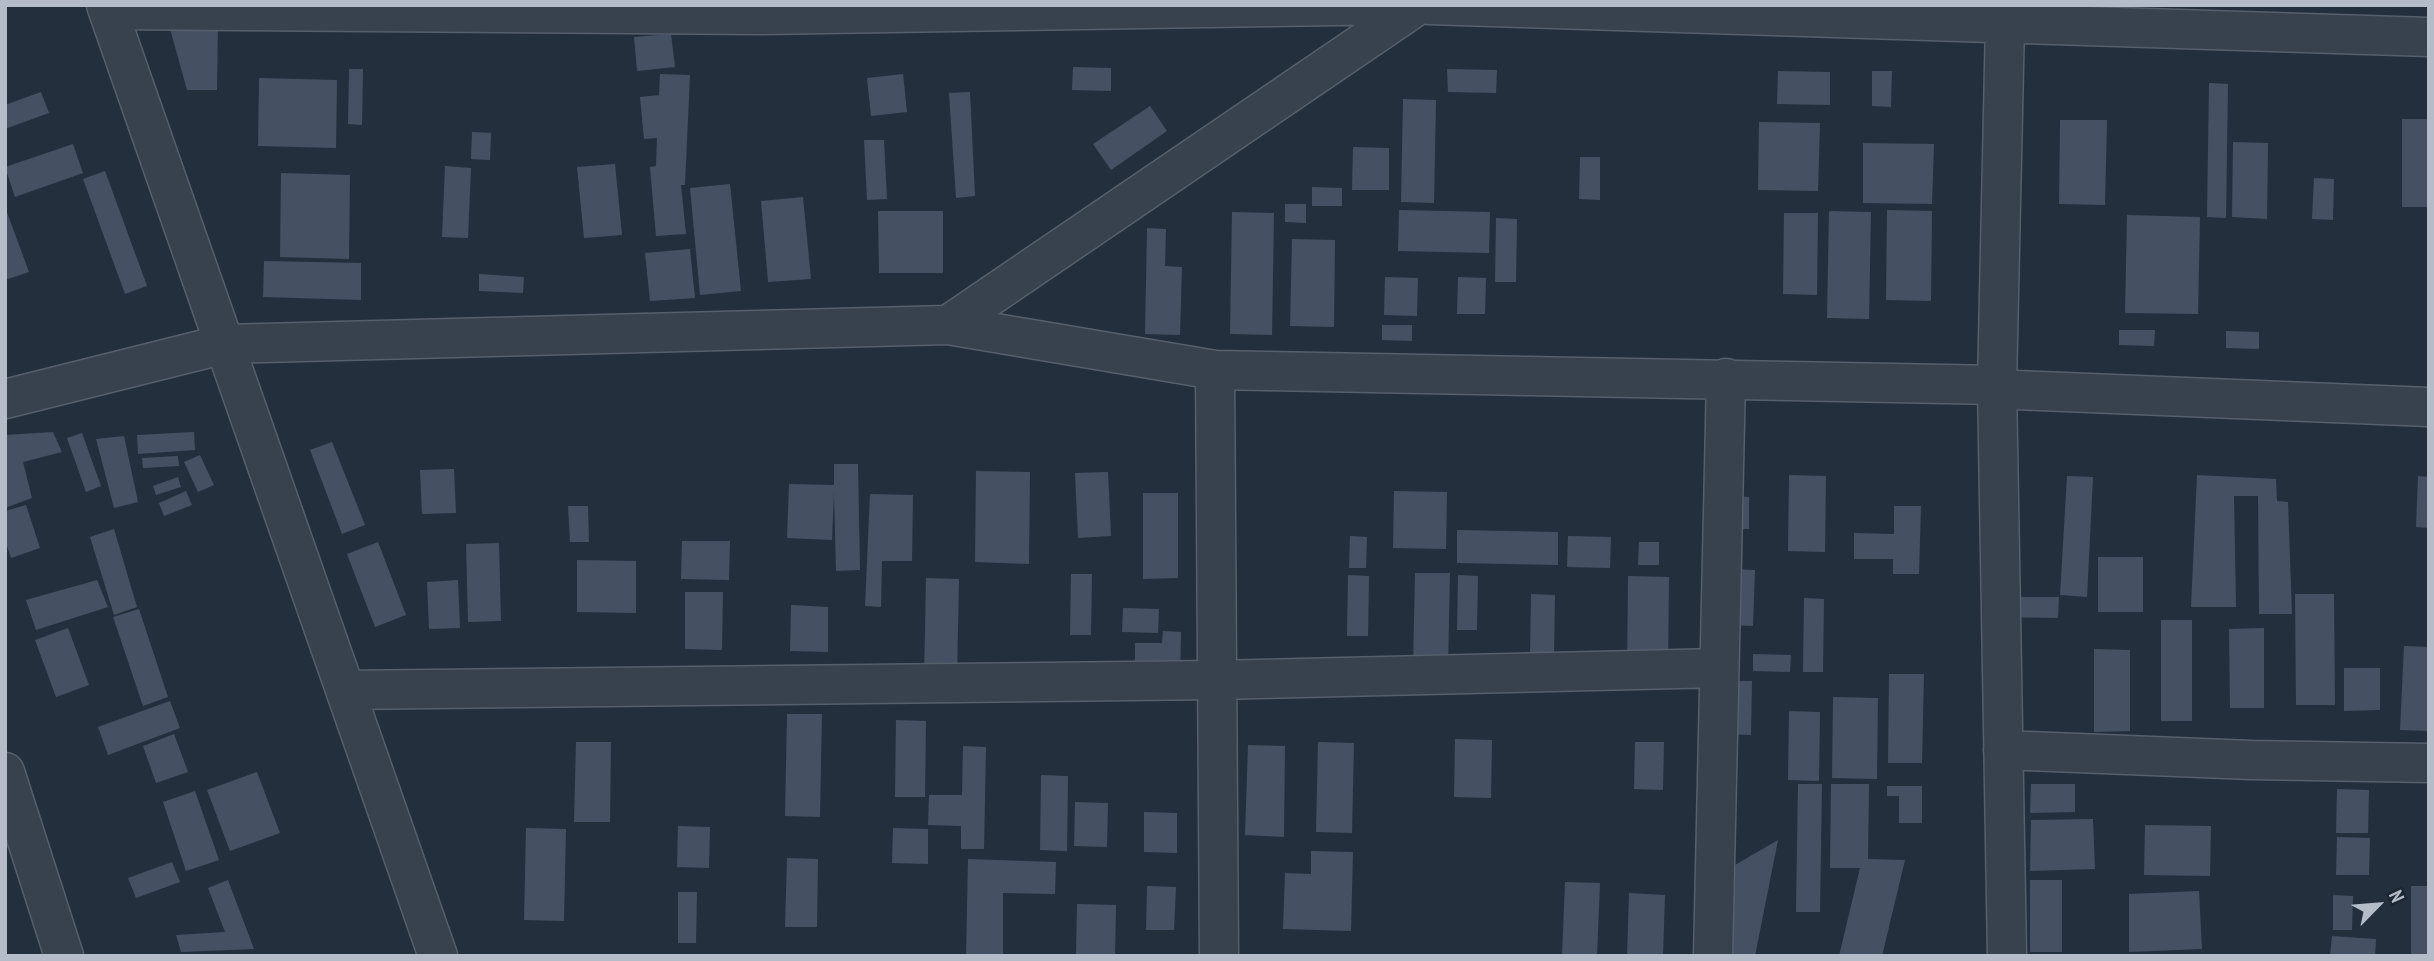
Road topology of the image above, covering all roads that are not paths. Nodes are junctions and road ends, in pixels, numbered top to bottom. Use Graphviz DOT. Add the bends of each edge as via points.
graph roads {
  1 [pos="1399,5"];
  2 [pos="1418,5"];
  3 [pos="1429,5"];
  4 [pos="107,7"];
  5 [pos="762,10"];
  6 [pos="2005,22"];
  7 [pos="2429,37"];
  8 [pos="948,326"];
  9 [pos="225,344"];
  10 [pos="1216,370"];
  11 [pos="1726,378"];
  12 [pos="1997,385"];
  13 [pos="5,399"];
  14 [pos="2429,407"];
  15 [pos="1719,668"];
  16 [pos="1217,681"];
  17 [pos="345,690"];
  18 [pos="2003,750"];
  19 [pos="2429,763"];
  20 [pos="5,772"];
  21 [pos="64,956"];
  22 [pos="438,956"];
  23 [pos="1219,956"];
  24 [pos="1713,956"];
  25 [pos="2007,956"];
  1 -- 5 [label="street"];
  2 -- 8 [label="street"];
  3 -- 6 [label="street"];
  4 -- 5 [label="street"];
  4 -- 9 [label="street"];
  6 -- 7 [label="street"];
  6 -- 12 [label="street"];
  8 -- 9 [label="street"];
  8 -- 10 [label="street"];
  9 -- 13 [label="street"];
  9 -- 17 [label="street"];
  10 -- 11 [label="street"];
  10 -- 16 [label="street"];
  11 -- 12 [label="street"];
  11 -- 15 [label="street"];
  12 -- 14 [label="street" via="2016,390"];
  12 -- 18 [label="street"];
  15 -- 16 [label="street"];
  15 -- 24 [label="street"];
  16 -- 17 [label="street"];
  16 -- 23 [label="street"];
  17 -- 22 [label="street"];
  18 -- 19 [label="street"];
  18 -- 25 [label="street"];
  20 -- 21 [label="street"];
}
